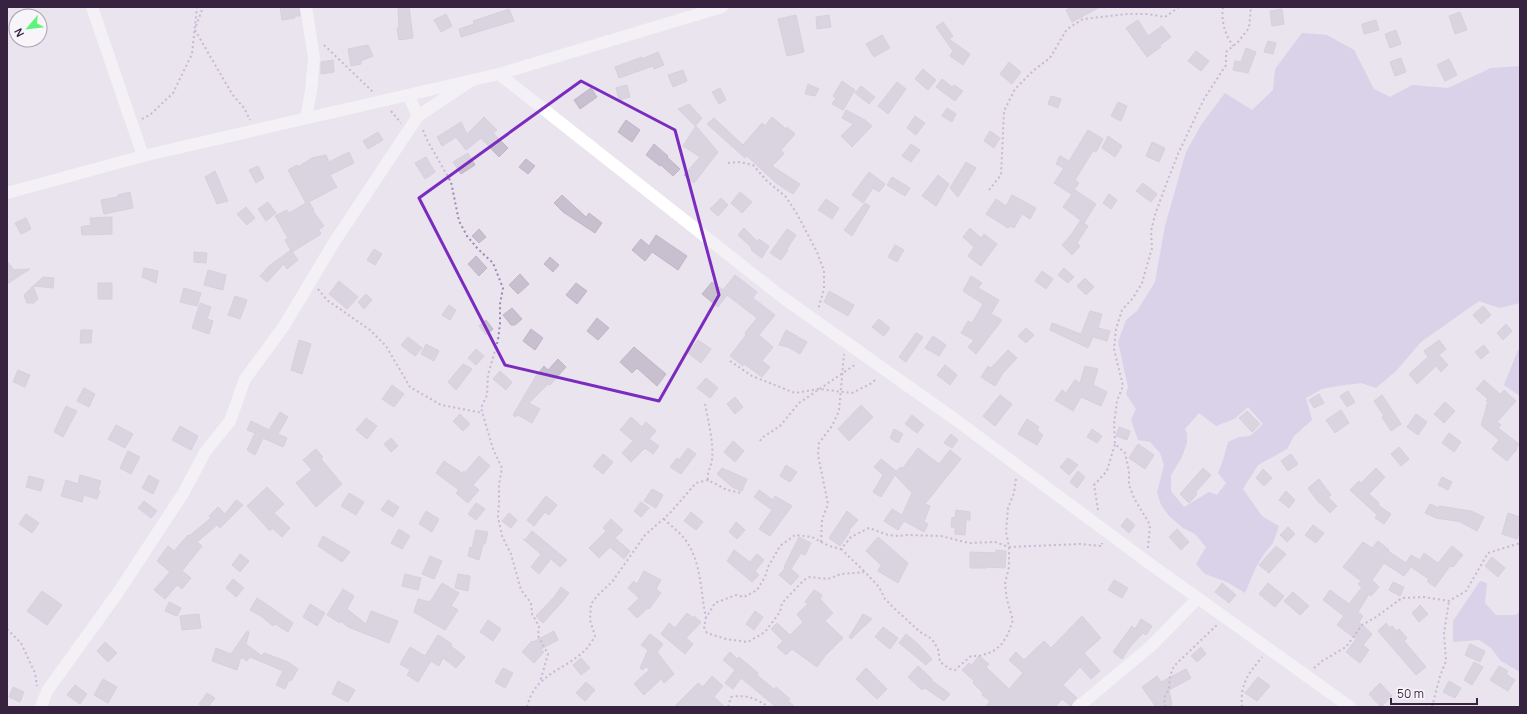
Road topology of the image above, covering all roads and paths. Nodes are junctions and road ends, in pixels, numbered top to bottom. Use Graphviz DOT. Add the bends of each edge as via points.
graph roads {
  1 [pos="92,7"];
  2 [pos="197,7"];
  3 [pos="203,7"];
  4 [pos="306,7"];
  5 [pos="722,7"];
  6 [pos="1179,7"];
  7 [pos="1223,7"];
  8 [pos="1251,7"];
  9 [pos="194,30"];
  10 [pos="311,39"];
  11 [pos="1233,46"];
  12 [pos="499,74"];
  13 [pos="472,80"];
  14 [pos="408,95"];
  15 [pos="382,101"];
  16 [pos="418,116"];
  17 [pos="306,118"];
  18 [pos="132,126"];
  19 [pos="255,130"];
  20 [pos="408,131"];
  21 [pos="143,156"];
  22 [pos="728,163"];
  23 [pos="989,190"];
  24 [pos="7,193"];
  25 [pos="311,280"];
  26 [pos="816,321"];
  27 [pos="840,338"];
  28 [pos="868,357"];
  29 [pos="730,361"];
  30 [pos="885,370"];
  31 [pos="842,372"];
  32 [pos="819,389"];
  33 [pos="840,391"];
  34 [pos="705,404"];
  35 [pos="483,413"];
  36 [pos="760,441"];
  37 [pos="1115,444"];
  38 [pos="1018,466"];
  39 [pos="708,480"];
  40 [pos="742,493"];
  41 [pos="664,518"];
  42 [pos="1102,528"];
  43 [pos="821,542"];
  44 [pos="1520,543"];
  45 [pos="1009,547"];
  46 [pos="841,549"];
  47 [pos="1146,561"];
  48 [pos="865,572"];
  49 [pos="1198,598"];
  50 [pos="1449,601"];
  51 [pos="706,618"];
  52 [pos="1226,618"];
  53 [pos="7,629"];
  54 [pos="1270,649"];
  55 [pos="1306,675"];
  56 [pos="540,682"];
  57 [pos="38,693"];
  58 [pos="41,707"];
  59 [pos="527,707"];
  60 [pos="728,707"];
  61 [pos="769,707"];
  62 [pos="1078,707"];
  63 [pos="1165,707"];
  64 [pos="1242,707"];
  65 [pos="1350,707"];
  66 [pos="1432,707"];
  1 -- 18 [label="street"];
  2 -- 9 [label="path"];
  3 -- 9 [label="path"];
  4 -- 10 [label="street"];
  5 -- 12 [label="street"];
  6 -- 23 [label="path" via="1165,17 1127,14 1083,20 1067,29 1050,58 1015,89 1004,111 1001,175"];
  7 -- 11 [label="path" via="1222,17 1227,37"];
  8 -- 11 [label="path" via="1249,28"];
  9 -- 18 [label="path" via="192,54 174,93 151,114"];
  9 -- 19 [label="path" via="232,94 244,108"];
  10 -- 15 [label="path" via="325,46"];
  10 -- 17 [label="street" via="313,64"];
  11 -- 37 [label="path" via="1226,52 1226,65 1204,99 1178,154 1155,215 1151,231 1152,248 1142,283 1122,310 1116,329 1114,349 1123,386 1117,401"];
  12 -- 13 [label="street"];
  12 -- 26 [label="street"];
  13 -- 14 [label="street"];
  13 -- 16 [label="street"];
  14 -- 15 [label="street"];
  14 -- 16 [label="street"];
  15 -- 17 [label="street"];
  15 -- 20 [label="path"];
  16 -- 20 [label="street"];
  16 -- 35 [label="path" via="427,140 451,182 459,221 471,240 493,263 503,288 498,340 488,375 487,395 481,408"];
  17 -- 19 [label="street"];
  18 -- 21 [label="street"];
  19 -- 21 [label="street"];
  20 -- 25 [label="street"];
  21 -- 24 [label="street"];
  22 -- 26 [label="path" via="753,165 786,197 797,214 824,271 824,289"];
  25 -- 35 [label="path" via="327,300 370,330 386,346 410,387 441,406"];
  25 -- 58 [label="street" via="284,326 246,379 230,421 205,452 184,492 119,591 47,691"];
  26 -- 27 [label="street"];
  27 -- 28 [label="street"];
  27 -- 31 [label="path" via="844,356"];
  28 -- 30 [label="street"];
  28 -- 31 [label="path"];
  29 -- 32 [label="path" via="752,376 795,393"];
  30 -- 33 [label="path" via="872,383 852,393"];
  30 -- 38 [label="street"];
  31 -- 32 [label="path"];
  31 -- 33 [label="path"];
  32 -- 33 [label="path"];
  32 -- 36 [label="path" via="799,403 780,426"];
  33 -- 43 [label="path" via="839,410 832,426 819,443 819,462 828,504 822,520"];
  34 -- 39 [label="path" via="712,458 707,473"];
  35 -- 56 [label="path" via="493,449 502,468 498,517 502,536 511,554 521,590 531,603 532,614 539,626 538,636 548,654"];
  37 -- 42 [label="path" via="1106,471 1094,485"];
  37 -- 47 [label="path" via="1125,453 1129,472 1128,485 1150,525"];
  38 -- 42 [label="street"];
  38 -- 45 [label="path" via="1014,493 1008,508 1006,532"];
  39 -- 40 [label="path" via="727,490"];
  39 -- 41 [label="path" via="696,483"];
  41 -- 51 [label="path" via="684,538 695,557"];
  41 -- 56 [label="path" via="645,535 612,582 590,604 590,620 595,636 587,648"];
  42 -- 45 [label="path" via="1102,546 1080,544"];
  42 -- 47 [label="street"];
  43 -- 46 [label="path"];
  43 -- 51 [label="path" via="812,537 795,535 780,546 757,590 744,597 736,595 715,603"];
  44 -- 50 [label="path" via="1488,553 1466,591"];
  45 -- 46 [label="path" via="995,542 969,543 941,536 888,535 869,528 851,537"];
  45 -- 48 [label="path" via="1009,567 1005,584 1013,620 1008,634 1001,645 992,652 971,656 955,670 940,662 938,649 932,639 920,632 884,599 879,587"];
  46 -- 48 [label="path"];
  47 -- 49 [label="street"];
  48 -- 51 [label="path" via="841,574 828,579 810,577 804,580 782,603 780,612 765,632 748,642 707,633 704,627"];
  49 -- 52 [label="street"];
  49 -- 62 [label="street" via="1151,646"];
  50 -- 55 [label="path" via="1424,597 1402,598 1362,625 1346,647 1322,661"];
  50 -- 66 [label="path" via="1444,633 1446,661"];
  52 -- 54 [label="street"];
  52 -- 63 [label="path" via="1174,666 1164,698"];
  53 -- 57 [label="path" via="21,643 35,672"];
  54 -- 55 [label="street"];
  54 -- 64 [label="path" via="1250,671 1243,684 1240,696"];
  55 -- 65 [label="street"];
  56 -- 59 [label="path"];
  60 -- 61 [label="path" via="731,697 741,695 758,700"];
}
